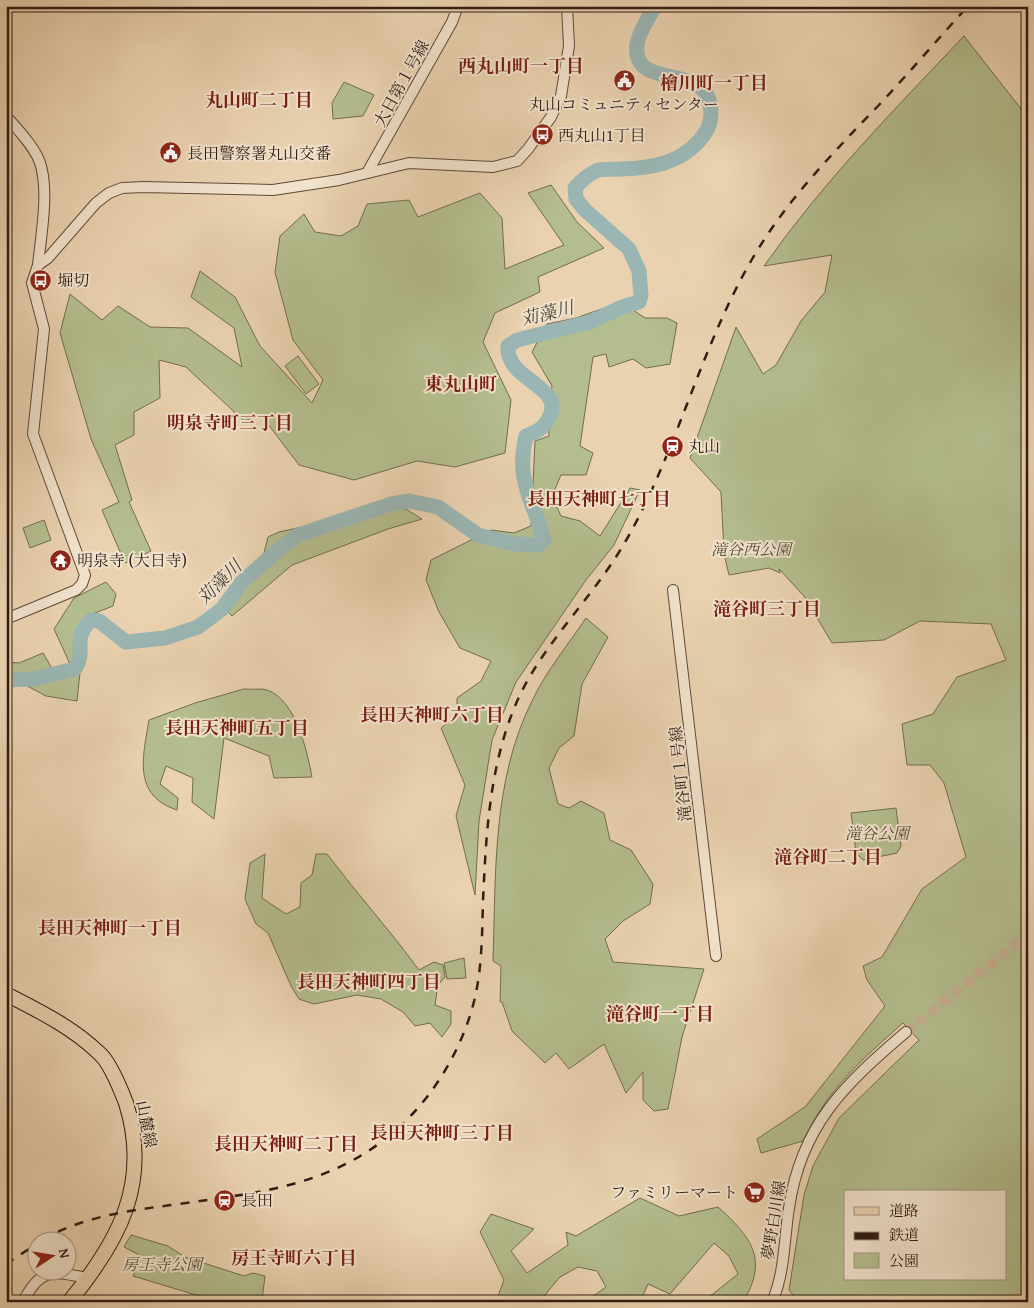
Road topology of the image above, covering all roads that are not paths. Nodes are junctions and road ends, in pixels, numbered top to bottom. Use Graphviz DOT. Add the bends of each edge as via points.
graph roads {
  1 [pos="458,6"];
  2 [pos="567,6"];
  3 [pos="6,116"];
  4 [pos="367,173"];
  5 [pos="38,265"];
  6 [pos="674,590"];
  7 [pos="6,619"];
  8 [pos="716,956"];
  9 [pos="6,994"];
  10 [pos="906,1032"];
  11 [pos="88,1278"];
  12 [pos="23,1302"];
  13 [pos="69,1302"];
  14 [pos="772,1302"];
  1 -- 4 [label="street, 大日第１号線"];
  2 -- 4 [label="street" via="569,46 562,96 551,117 517,161 504,166 409,163"];
  3 -- 5 [label="street" via="35,152 43,174"];
  4 -- 5 [label="street" via="273,190 122,188 96,203 48,258"];
  5 -- 7 [label="street" via="32,283 44,329 33,434 85,575 76,590"];
  6 -- 8 [label="street, 滝谷町１号線"];
  9 -- 11 [label="main road, 山麓線" via="60,1022 101,1054 122,1091 129,1113 136,1154 130,1197 121,1224"];
  10 -- 14 [label="street, 夢野白川線" via="839,1093 813,1132 794,1179 784,1255"];
  11 -- 12 [label="street" via="48,1273 36,1280"];
  11 -- 13 [label="main road, 山麓線"];
}
